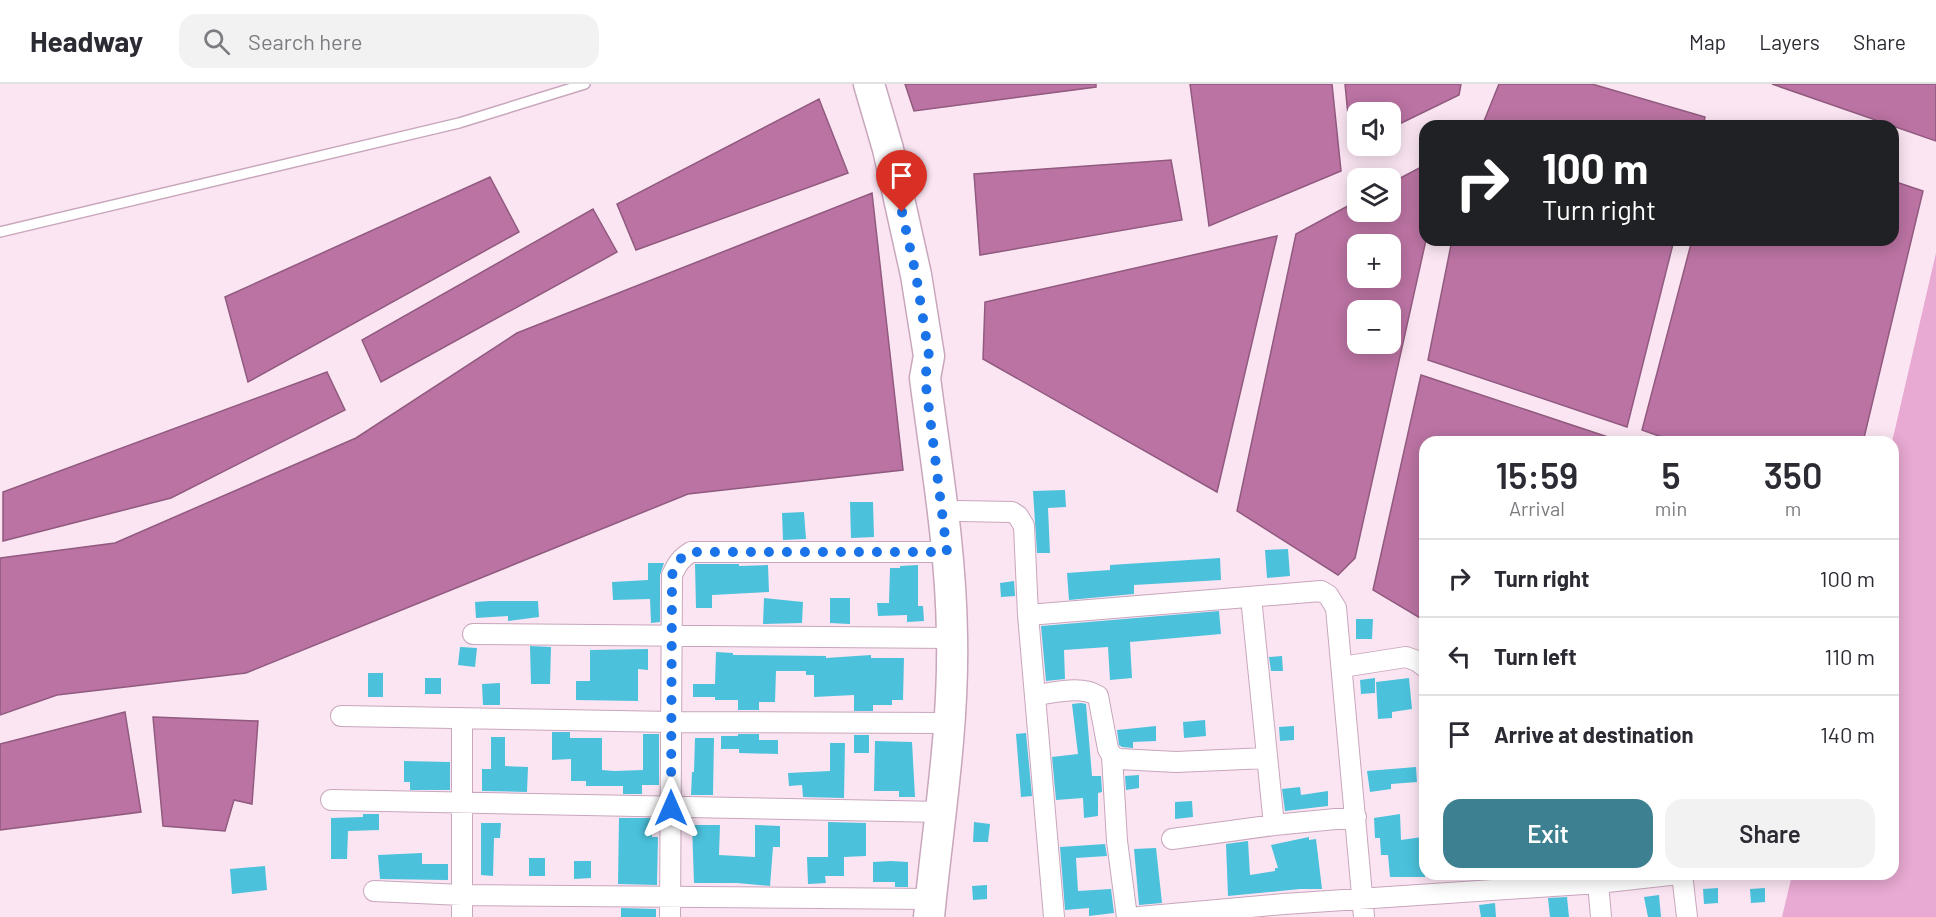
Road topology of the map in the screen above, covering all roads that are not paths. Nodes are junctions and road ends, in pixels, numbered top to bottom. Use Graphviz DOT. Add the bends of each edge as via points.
graph roads {
  1 [pos="585,84"];
  2 [pos="869,84"];
  3 [pos="0,232"];
  4 [pos="929,356"];
  5 [pos="959,512"];
  6 [pos="947,552"];
  7 [pos="1251,597"];
  8 [pos="1028,615"];
  9 [pos="473,634"];
  10 [pos="672,634"];
  11 [pos="952,638"];
  12 [pos="1419,662"];
  13 [pos="1342,667"];
  14 [pos="1035,695"];
  15 [pos="341,716"];
  16 [pos="462,718"];
  17 [pos="671,722"];
  18 [pos="948,723"];
  19 [pos="1112,756"];
  20 [pos="1267,758"];
  21 [pos="331,800"];
  22 [pos="463,804"];
  23 [pos="671,808"];
  24 [pos="942,812"];
  25 [pos="1356,817"];
  26 [pos="1274,825"];
  27 [pos="1172,839"];
  28 [pos="1625,880"];
  29 [pos="1681,880"];
  30 [pos="1598,883"];
  31 [pos="1448,884"];
  32 [pos="374,891"];
  33 [pos="462,895"];
  34 [pos="670,896"];
  35 [pos="1364,908"];
  36 [pos="1285,910"];
  37 [pos="935,911"];
  38 [pos="462,917"];
  39 [pos="670,917"];
  40 [pos="1054,917"];
  41 [pos="1127,917"];
  42 [pos="1139,917"];
  43 [pos="1601,917"];
  44 [pos="1687,917"];
  1 -- 3 [label="lane" via="459,123"];
  2 -- 4 [label="main road" via="888,149"];
  4 -- 5 [label="main road" via="938,366 943,385"];
  4 -- 6 [label="main road" via="925,378"];
  5 -- 8 [label="street" via="1011,512 1022,521"];
  5 -- 37 [label="main road" via="966,601 967,723 959,814"];
  6 -- 10 [label="street" via="691,552 678,562 672,575"];
  6 -- 11 [label="main road"];
  7 -- 8 [label="street"];
  7 -- 13 [label="street" via="1321,591 1328,595 1336,608"];
  7 -- 20 [label="street"];
  8 -- 14 [label="street"];
  9 -- 10 [label="street"];
  10 -- 11 [label="street"];
  10 -- 17 [label="street"];
  11 -- 18 [label="main road"];
  12 -- 13 [label="street" via="1406,657"];
  13 -- 25 [label="street"];
  14 -- 19 [label="street" via="1082,690 1098,696"];
  14 -- 40 [label="street"];
  15 -- 16 [label="street"];
  16 -- 17 [label="street"];
  16 -- 22 [label="street"];
  17 -- 18 [label="street"];
  17 -- 23 [label="street"];
  18 -- 24 [label="main road"];
  19 -- 20 [label="street" via="1128,761 1176,762"];
  19 -- 41 [label="street"];
  20 -- 26 [label="street"];
  21 -- 22 [label="street"];
  22 -- 23 [label="street"];
  22 -- 33 [label="street"];
  23 -- 24 [label="street"];
  23 -- 34 [label="street"];
  24 -- 37 [label="main road"];
  25 -- 26 [label="street"];
  25 -- 35 [label="street"];
  26 -- 27 [label="street"];
  28 -- 30 [label="street"];
  29 -- 44 [label="street"];
  30 -- 31 [label="street"];
  30 -- 43 [label="street"];
  31 -- 35 [label="street"];
  32 -- 33 [label="street"];
  33 -- 34 [label="street"];
  33 -- 38 [label="street"];
  34 -- 37 [label="street"];
  34 -- 39 [label="street"];
  35 -- 36 [label="street"];
  36 -- 42 [label="street"];
}
